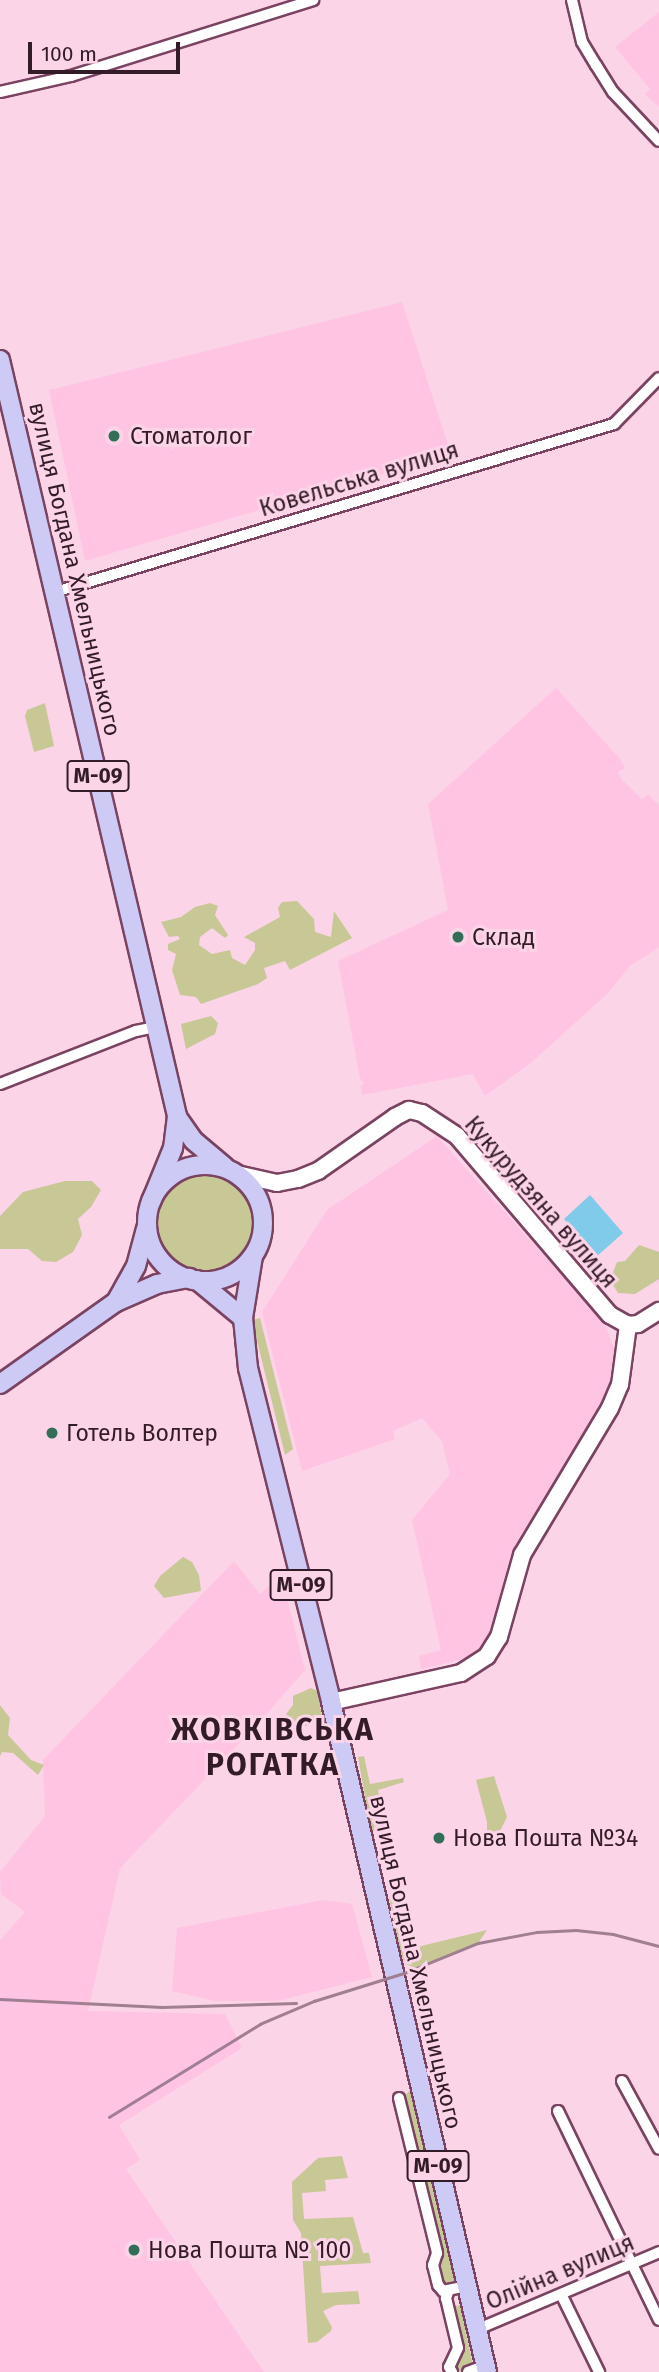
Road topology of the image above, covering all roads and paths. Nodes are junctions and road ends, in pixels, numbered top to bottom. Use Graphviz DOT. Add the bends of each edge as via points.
graph roads {
  1 [pos="313,0"];
  2 [pos="572,0"];
  3 [pos="0,92"];
  4 [pos="659,141"];
  5 [pos="0,360"];
  6 [pos="659,378"];
  7 [pos="55,592"];
  8 [pos="155,1027"];
  9 [pos="0,1084"];
  10 [pos="177,1117"];
  11 [pos="233,1172"];
  12 [pos="151,1202"];
  13 [pos="148,1222"];
  14 [pos="253,1256"];
  15 [pos="193,1279"];
  16 [pos="116,1302"];
  17 [pos="659,1311"];
  18 [pos="243,1318"];
  19 [pos="628,1325"];
  20 [pos="0,1384"];
  21 [pos="331,1702"];
  22 [pos="622,2081"];
  23 [pos="399,2098"];
  24 [pos="558,2111"];
  25 [pos="659,2150"];
  26 [pos="659,2252"];
  27 [pos="632,2266"];
  28 [pos="458,2288"];
  29 [pos="562,2296"];
  30 [pos="659,2320"];
  31 [pos="478,2329"];
  32 [pos="487,2369"];
  33 [pos="452,2372"];
  34 [pos="468,2372"];
  35 [pos="599,2372"];
  1 -- 3 [label="street" via="71,76"];
  2 -- 4 [label="street" via="582,42 596,65 613,92"];
  5 -- 7 [label="main road, вулиця Богдана Хмельницького / М-09"];
  6 -- 7 [label="street, Ковельська вулиця" via="614,424"];
  7 -- 8 [label="main road, вулиця Богдана Хмельницького / М-09"];
  8 -- 9 [label="street"];
  8 -- 10 [label="main road, вулиця Богдана Хмельницького / М-09"];
  10 -- 11 [label="main road, вулиця Богдана Хмельницького / М-09" via="194,1141"];
  10 -- 12 [label="main road, вулиця Богдана Хмельницького / М-09" via="173,1148"];
  11 -- 12 [label="main road" via="190,1167 166,1180"];
  11 -- 14 [label="main road, М-09" via="256,1194 261,1207 262,1235"];
  11 -- 19 [label="main road, Кукурудзяна вулиця" via="277,1184 298,1179 318,1171 395,1117 409,1110 422,1113 457,1136 610,1315"];
  12 -- 13 [label="main road, М-09"];
  13 -- 15 [label="main road, М-09" via="159,1257"];
  13 -- 16 [label="main road" via="136,1266"];
  14 -- 15 [label="main road" via="222,1278"];
  14 -- 18 [label="main road, вулиця Богдана Хмельницького / М-09"];
  15 -- 16 [label="main road" via="157,1284"];
  15 -- 18 [label="main road, М-09"];
  16 -- 20 [label="main road"];
  17 -- 19 [label="main road"];
  18 -- 21 [label="main road, вулиця Богдана Хмельницького / М-09" via="248,1368 269,1462"];
  19 -- 21 [label="main road" via="620,1385 522,1555 499,1637 487,1656 461,1673"];
  21 -- 28 [label="main road, вулиця Богдана Хмельницького / М-09"];
  22 -- 25 [label="street"];
  23 -- 28 [label="street" via="437,2253 433,2265 437,2282 443,2291"];
  24 -- 27 [label="street"];
  26 -- 27 [label="street, Олійна вулиця"];
  27 -- 29 [label="street, Олійна вулиця"];
  27 -- 30 [label="street"];
  28 -- 31 [label="main road, вулиця Богдана Хмельницького / М-09"];
  28 -- 33 [label="street" via="446,2298 458,2348 449,2367"];
  29 -- 31 [label="street, Олійна вулиця"];
  29 -- 35 [label="street"];
  31 -- 32 [label="main road, вулиця Богдана Хмельницького / М-09"];
  32 -- 34 [label="street"];
}
